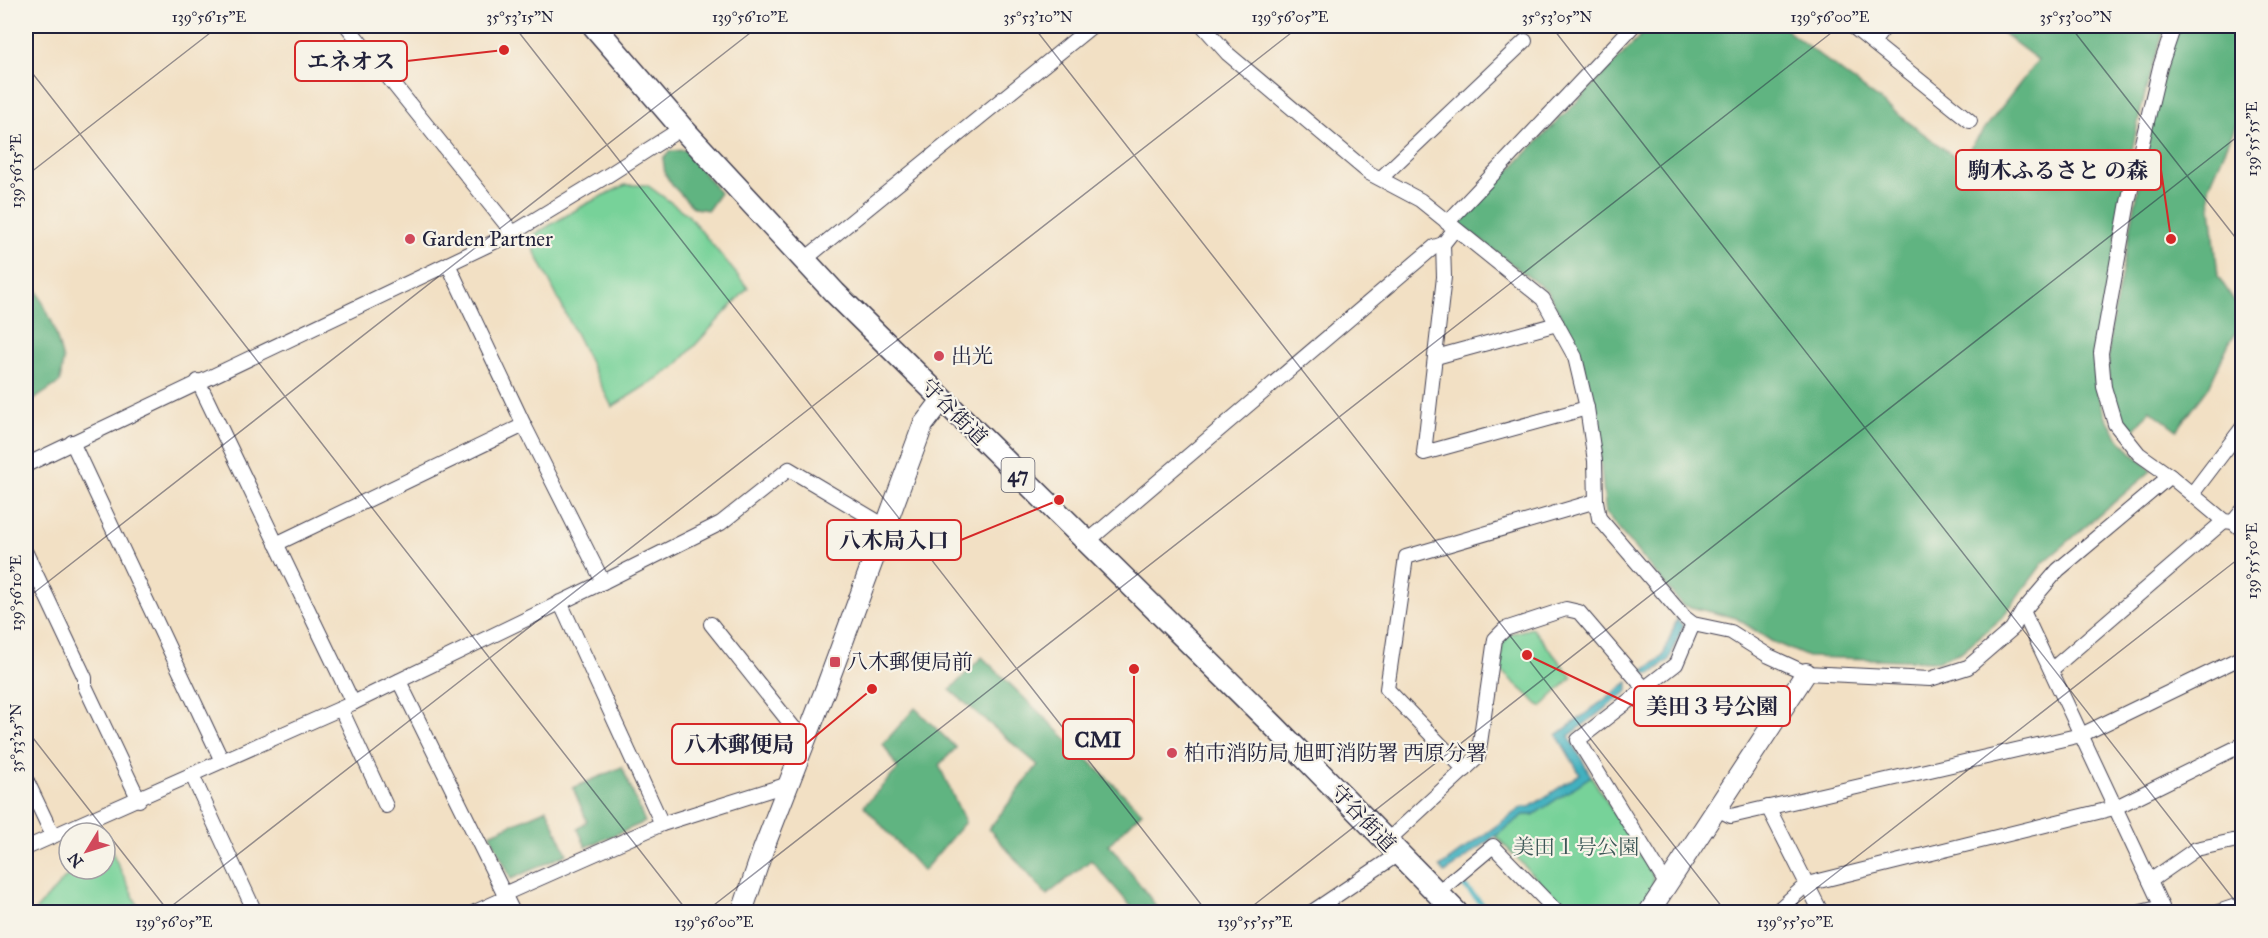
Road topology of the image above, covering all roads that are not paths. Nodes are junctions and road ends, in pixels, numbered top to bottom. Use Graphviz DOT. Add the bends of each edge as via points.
graph roads {
  1 [pos="347,26"];
  2 [pos="594,26"];
  3 [pos="1092,26"];
  4 [pos="1203,26"];
  5 [pos="1633,26"];
  6 [pos="1852,26"];
  7 [pos="1886,26"];
  8 [pos="2174,26"];
  9 [pos="1525,42"];
  10 [pos="1873,42"];
  11 [pos="1970,121"];
  12 [pos="682,128"];
  13 [pos="1381,178"];
  14 [pos="1451,226"];
  15 [pos="513,233"];
  16 [pos="1443,244"];
  17 [pos="804,260"];
  18 [pos="448,264"];
  19 [pos="1557,324"];
  20 [pos="1436,357"];
  21 [pos="198,381"];
  22 [pos="942,400"];
  23 [pos="1587,408"];
  24 [pos="524,424"];
  25 [pos="2242,428"];
  26 [pos="72,442"];
  27 [pos="26,465"];
  28 [pos="2170,476"];
  29 [pos="2192,494"];
  30 [pos="1596,501"];
  31 [pos="2242,510"];
  32 [pos="2233,525"];
  33 [pos="885,526"];
  34 [pos="1087,542"];
  35 [pos="276,544"];
  36 [pos="26,553"];
  37 [pos="603,582"];
  38 [pos="560,602"];
  39 [pos="2023,611"];
  40 [pos="711,624"];
  41 [pos="1693,624"];
  42 [pos="2242,657"];
  43 [pos="2051,670"];
  44 [pos="1806,673"];
  45 [pos="399,681"];
  46 [pos="1644,688"];
  47 [pos="347,706"];
  48 [pos="2081,735"];
  49 [pos="807,736"];
  50 [pos="2242,745"];
  51 [pos="222,761"];
  52 [pos="1465,770"];
  53 [pos="192,775"];
  54 [pos="26,779"];
  55 [pos="789,784"];
  56 [pos="139,800"];
  57 [pos="386,806"];
  58 [pos="1768,807"];
  59 [pos="2114,808"];
  60 [pos="1717,809"];
  61 [pos="662,824"];
  62 [pos="53,836"];
  63 [pos="2242,838"];
  64 [pos="26,848"];
  65 [pos="1392,848"];
  66 [pos="2150,880"];
  67 [pos="1807,884"];
  68 [pos="1667,885"];
  69 [pos="1437,893"];
  70 [pos="505,896"];
  71 [pos="2242,904"];
  72 [pos="255,912"];
  73 [pos="475,912"];
  74 [pos="513,912"];
  75 [pos="742,912"];
  76 [pos="1312,912"];
  77 [pos="1456,912"];
  78 [pos="1557,912"];
  79 [pos="1649,912"];
  80 [pos="1776,912"];
  81 [pos="1821,912"];
  82 [pos="2141,912"];
  83 [pos="2218,912"];
  1 -- 15 [label="street"];
  2 -- 12 [label="main road, 守谷街道 / 47"];
  3 -- 17 [label="street"];
  4 -- 13 [label="street" via="1228,54 1369,173"];
  5 -- 14 [label="street"];
  6 -- 10 [label="street"];
  7 -- 10 [label="street"];
  8 -- 28 [label="street" via="2160,67 2128,202 2101,353 2104,387 2115,424 2139,454"];
  9 -- 13 [label="street"];
  10 -- 11 [label="street"];
  12 -- 15 [label="street"];
  12 -- 17 [label="main road, 守谷街道 / 47"];
  13 -- 14 [label="street" via="1420,200"];
  14 -- 16 [label="street"];
  14 -- 19 [label="street" via="1544,299"];
  15 -- 18 [label="street"];
  16 -- 20 [label="street" via="1444,277"];
  16 -- 34 [label="street" via="1425,255"];
  17 -- 22 [label="main road, 守谷街道 / 47"];
  18 -- 21 [label="street"];
  18 -- 24 [label="street"];
  19 -- 20 [label="street"];
  19 -- 23 [label="street" via="1575,357"];
  20 -- 23 [label="street" via="1424,453"];
  21 -- 26 [label="street"];
  21 -- 35 [label="street"];
  22 -- 33 [label="street" via="922,425"];
  22 -- 34 [label="main road, 守谷街道 / 47"];
  23 -- 30 [label="street"];
  24 -- 35 [label="street"];
  24 -- 37 [label="street"];
  25 -- 29 [label="street"];
  26 -- 27 [label="street"];
  26 -- 51 [label="street"];
  28 -- 29 [label="street"];
  28 -- 39 [label="street" via="2058,570"];
  29 -- 32 [label="street"];
  30 -- 41 [label="street" via="1599,518"];
  30 -- 52 [label="street" via="1406,557 1388,689"];
  31 -- 32 [label="street"];
  32 -- 43 [label="street"];
  33 -- 37 [label="street" via="789,469 721,523"];
  33 -- 49 [label="street"];
  34 -- 65 [label="main road, 守谷街道 / 47"];
  35 -- 47 [label="street"];
  36 -- 56 [label="street"];
  37 -- 38 [label="street"];
  38 -- 45 [label="street"];
  38 -- 61 [label="street"];
  39 -- 43 [label="street"];
  39 -- 44 [label="street" via="2012,629 1968,667 1930,679"];
  40 -- 49 [label="street" via="794,728"];
  41 -- 44 [label="street" via="1731,633"];
  41 -- 46 [label="street" via="1676,664"];
  42 -- 48 [label="street"];
  43 -- 48 [label="street"];
  44 -- 60 [label="street"];
  45 -- 47 [label="street"];
  45 -- 70 [label="street"];
  46 -- 52 [label="street" via="1579,612 1566,609 1504,628 1496,639 1478,757"];
  46 -- 68 [label="street" via="1578,740"];
  47 -- 51 [label="street"];
  47 -- 57 [label="street"];
  48 -- 58 [label="street"];
  48 -- 59 [label="street"];
  49 -- 55 [label="street"];
  50 -- 59 [label="street"];
  51 -- 53 [label="street"];
  52 -- 65 [label="street"];
  53 -- 56 [label="street"];
  53 -- 72 [label="street"];
  54 -- 62 [label="street"];
  55 -- 61 [label="street"];
  55 -- 75 [label="street"];
  56 -- 62 [label="street"];
  58 -- 60 [label="street" via="1731,816"];
  58 -- 67 [label="street"];
  59 -- 66 [label="street"];
  59 -- 67 [label="street"];
  60 -- 68 [label="street"];
  61 -- 70 [label="street"];
  62 -- 64 [label="street"];
  63 -- 66 [label="street" via="2196,849"];
  65 -- 69 [label="main road, 守谷街道 / 47"];
  65 -- 76 [label="street"];
  66 -- 82 [label="street" via="2162,907"];
  67 -- 80 [label="street"];
  67 -- 81 [label="street"];
  68 -- 79 [label="street"];
  69 -- 77 [label="main road, 守谷街道 / 47"];
  69 -- 78 [label="street" via="1492,846"];
  70 -- 73 [label="street"];
  70 -- 74 [label="street"];
  71 -- 83 [label="street"];
}
